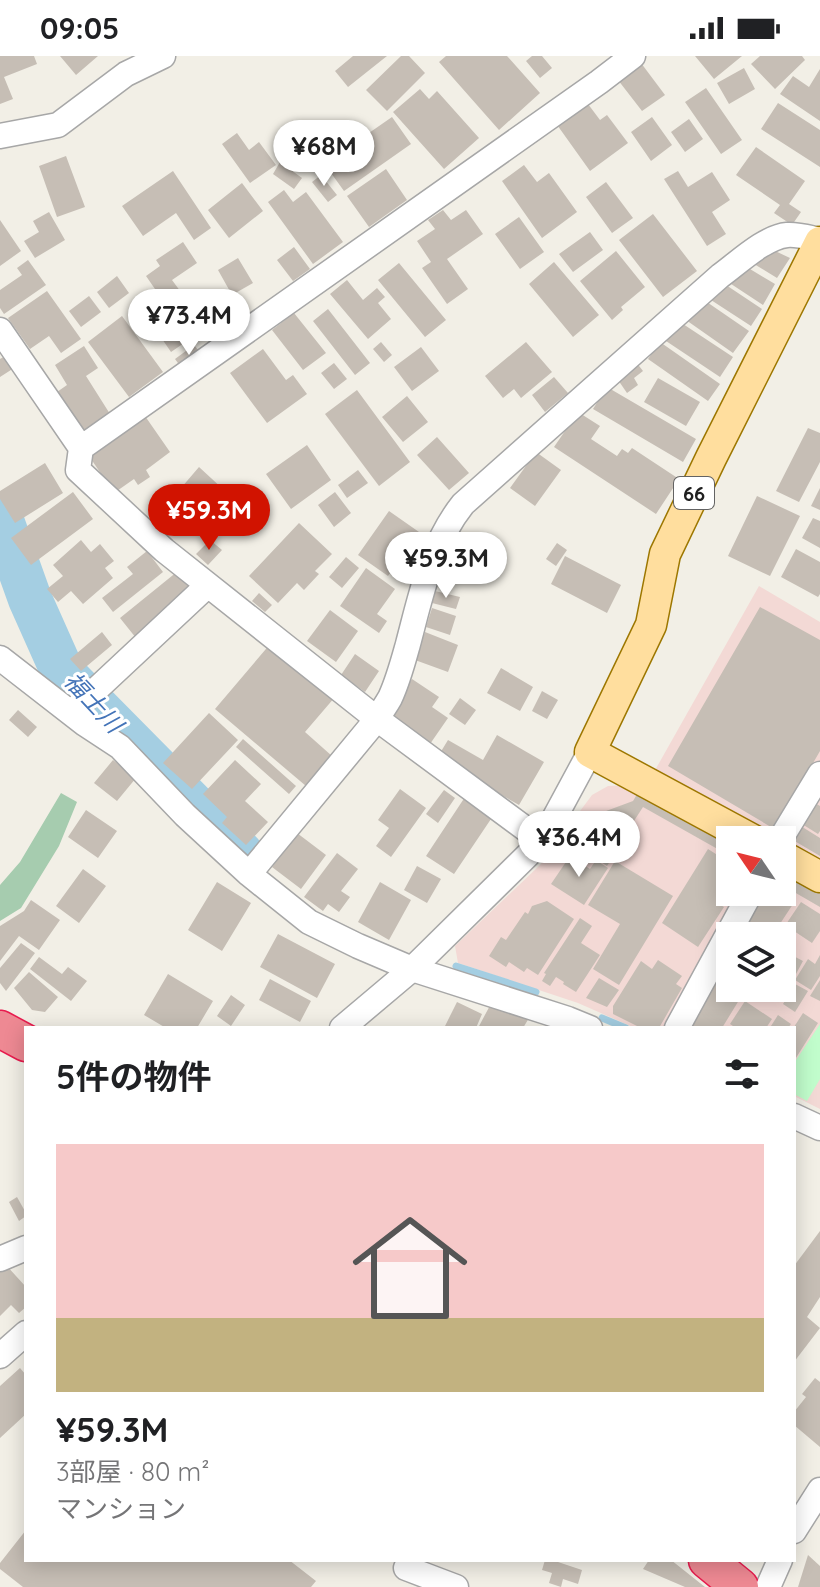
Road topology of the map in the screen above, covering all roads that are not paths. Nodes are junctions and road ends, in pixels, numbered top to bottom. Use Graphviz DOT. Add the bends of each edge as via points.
graph roads {
  1 [pos="163,56"];
  2 [pos="633,56"];
  3 [pos="0,136"];
  4 [pos="820,241"];
  5 [pos="0,330"];
  6 [pos="81,448"];
  7 [pos="208,585"];
  8 [pos="0,658"];
  9 [pos="72,713"];
  10 [pos="377,719"];
  11 [pos="590,752"];
  12 [pos="820,774"];
  13 [pos="727,826"];
  14 [pos="788,826"];
  15 [pos="542,841"];
  16 [pos="796,864"];
  17 [pos="249,874"];
  18 [pos="820,877"];
  19 [pos="743,906"];
  20 [pos="412,969"];
  21 [pos="344,1026"];
  22 [pos="585,1026"];
  23 [pos="678,1026"];
  24 [pos="0,1029"];
  25 [pos="24,1042"];
  26 [pos="796,1117"];
  27 [pos="820,1128"];
  28 [pos="24,1335"];
  29 [pos="0,1356"];
  30 [pos="820,1490"];
  31 [pos="796,1528"];
  32 [pos="709,1562"];
  33 [pos="779,1562"];
  34 [pos="405,1572"];
  35 [pos="456,1587"];
  36 [pos="740,1587"];
  37 [pos="768,1587"];
  1 -- 3 [label="street" via="126,74 58,125"];
  2 -- 6 [label="street"];
  4 -- 10 [label="street" via="790,234 764,243 463,504 438,544 400,672"];
  4 -- 11 [label="main road, 66" via="665,554 651,625"];
  5 -- 6 [label="street"];
  6 -- 7 [label="street" via="78,470"];
  7 -- 9 [label="street"];
  7 -- 10 [label="street"];
  8 -- 9 [label="street"];
  9 -- 17 [label="street" via="120,747"];
  10 -- 15 [label="street"];
  10 -- 17 [label="street"];
  11 -- 13 [label="main road"];
  11 -- 15 [label="street"];
  12 -- 14 [label="street"];
  15 -- 20 [label="street"];
  16 -- 18 [label="main road"];
  17 -- 20 [label="street" via="309,922"];
  19 -- 23 [label="street"];
  20 -- 21 [label="street"];
  20 -- 22 [label="street"];
  24 -- 25 [label="highway"];
  26 -- 27 [label="street"];
  28 -- 29 [label="street"];
  30 -- 31 [label="street"];
  32 -- 36 [label="highway"];
  33 -- 37 [label="street"];
  34 -- 35 [label="street"];
}
